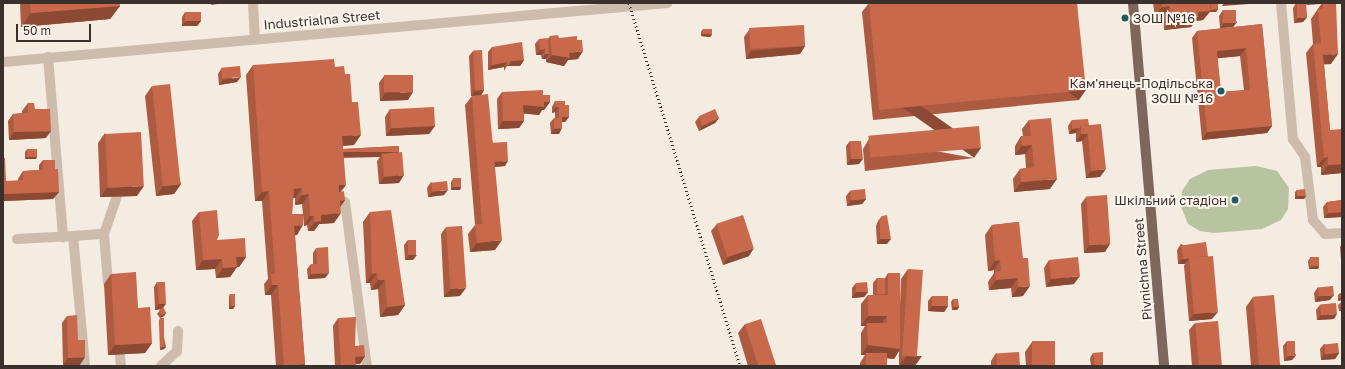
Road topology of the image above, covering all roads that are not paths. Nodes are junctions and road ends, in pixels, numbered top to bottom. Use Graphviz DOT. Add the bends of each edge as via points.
graph roads {
  1 [pos="253,3"];
  2 [pos="667,3"];
  3 [pos="1133,3"];
  4 [pos="1282,3"];
  5 [pos="561,7"];
  6 [pos="255,39"];
  7 [pos="48,57"];
  8 [pos="3,62"];
  9 [pos="117,196"];
  10 [pos="345,202"];
  11 [pos="1342,232"];
  12 [pos="104,234"];
  13 [pos="68,236"];
  14 [pos="17,239"];
  15 [pos="108,283"];
  16 [pos="178,331"];
  17 [pos="120,355"];
  18 [pos="85,366"];
  19 [pos="120,366"];
  20 [pos="161,366"];
  21 [pos="367,366"];
  22 [pos="1164,366"];
  1 -- 6 [label="street"];
  2 -- 5 [label="street, Industrialna Street"];
  3 -- 22 [label="main road, Pivnichna Street"];
  4 -- 11 [label="street" via="1293,138 1305,157 1313,220 1325,234"];
  5 -- 6 [label="street, Industrialna Street"];
  6 -- 7 [label="street, Industrialna Street"];
  7 -- 8 [label="street, Industrialna Street"];
  7 -- 13 [label="street"];
  9 -- 12 [label="street"];
  10 -- 21 [label="street"];
  12 -- 13 [label="street"];
  12 -- 15 [label="street"];
  13 -- 14 [label="street"];
  13 -- 18 [label="street"];
  16 -- 20 [label="street" via="177,351"];
  17 -- 19 [label="street"];
}
